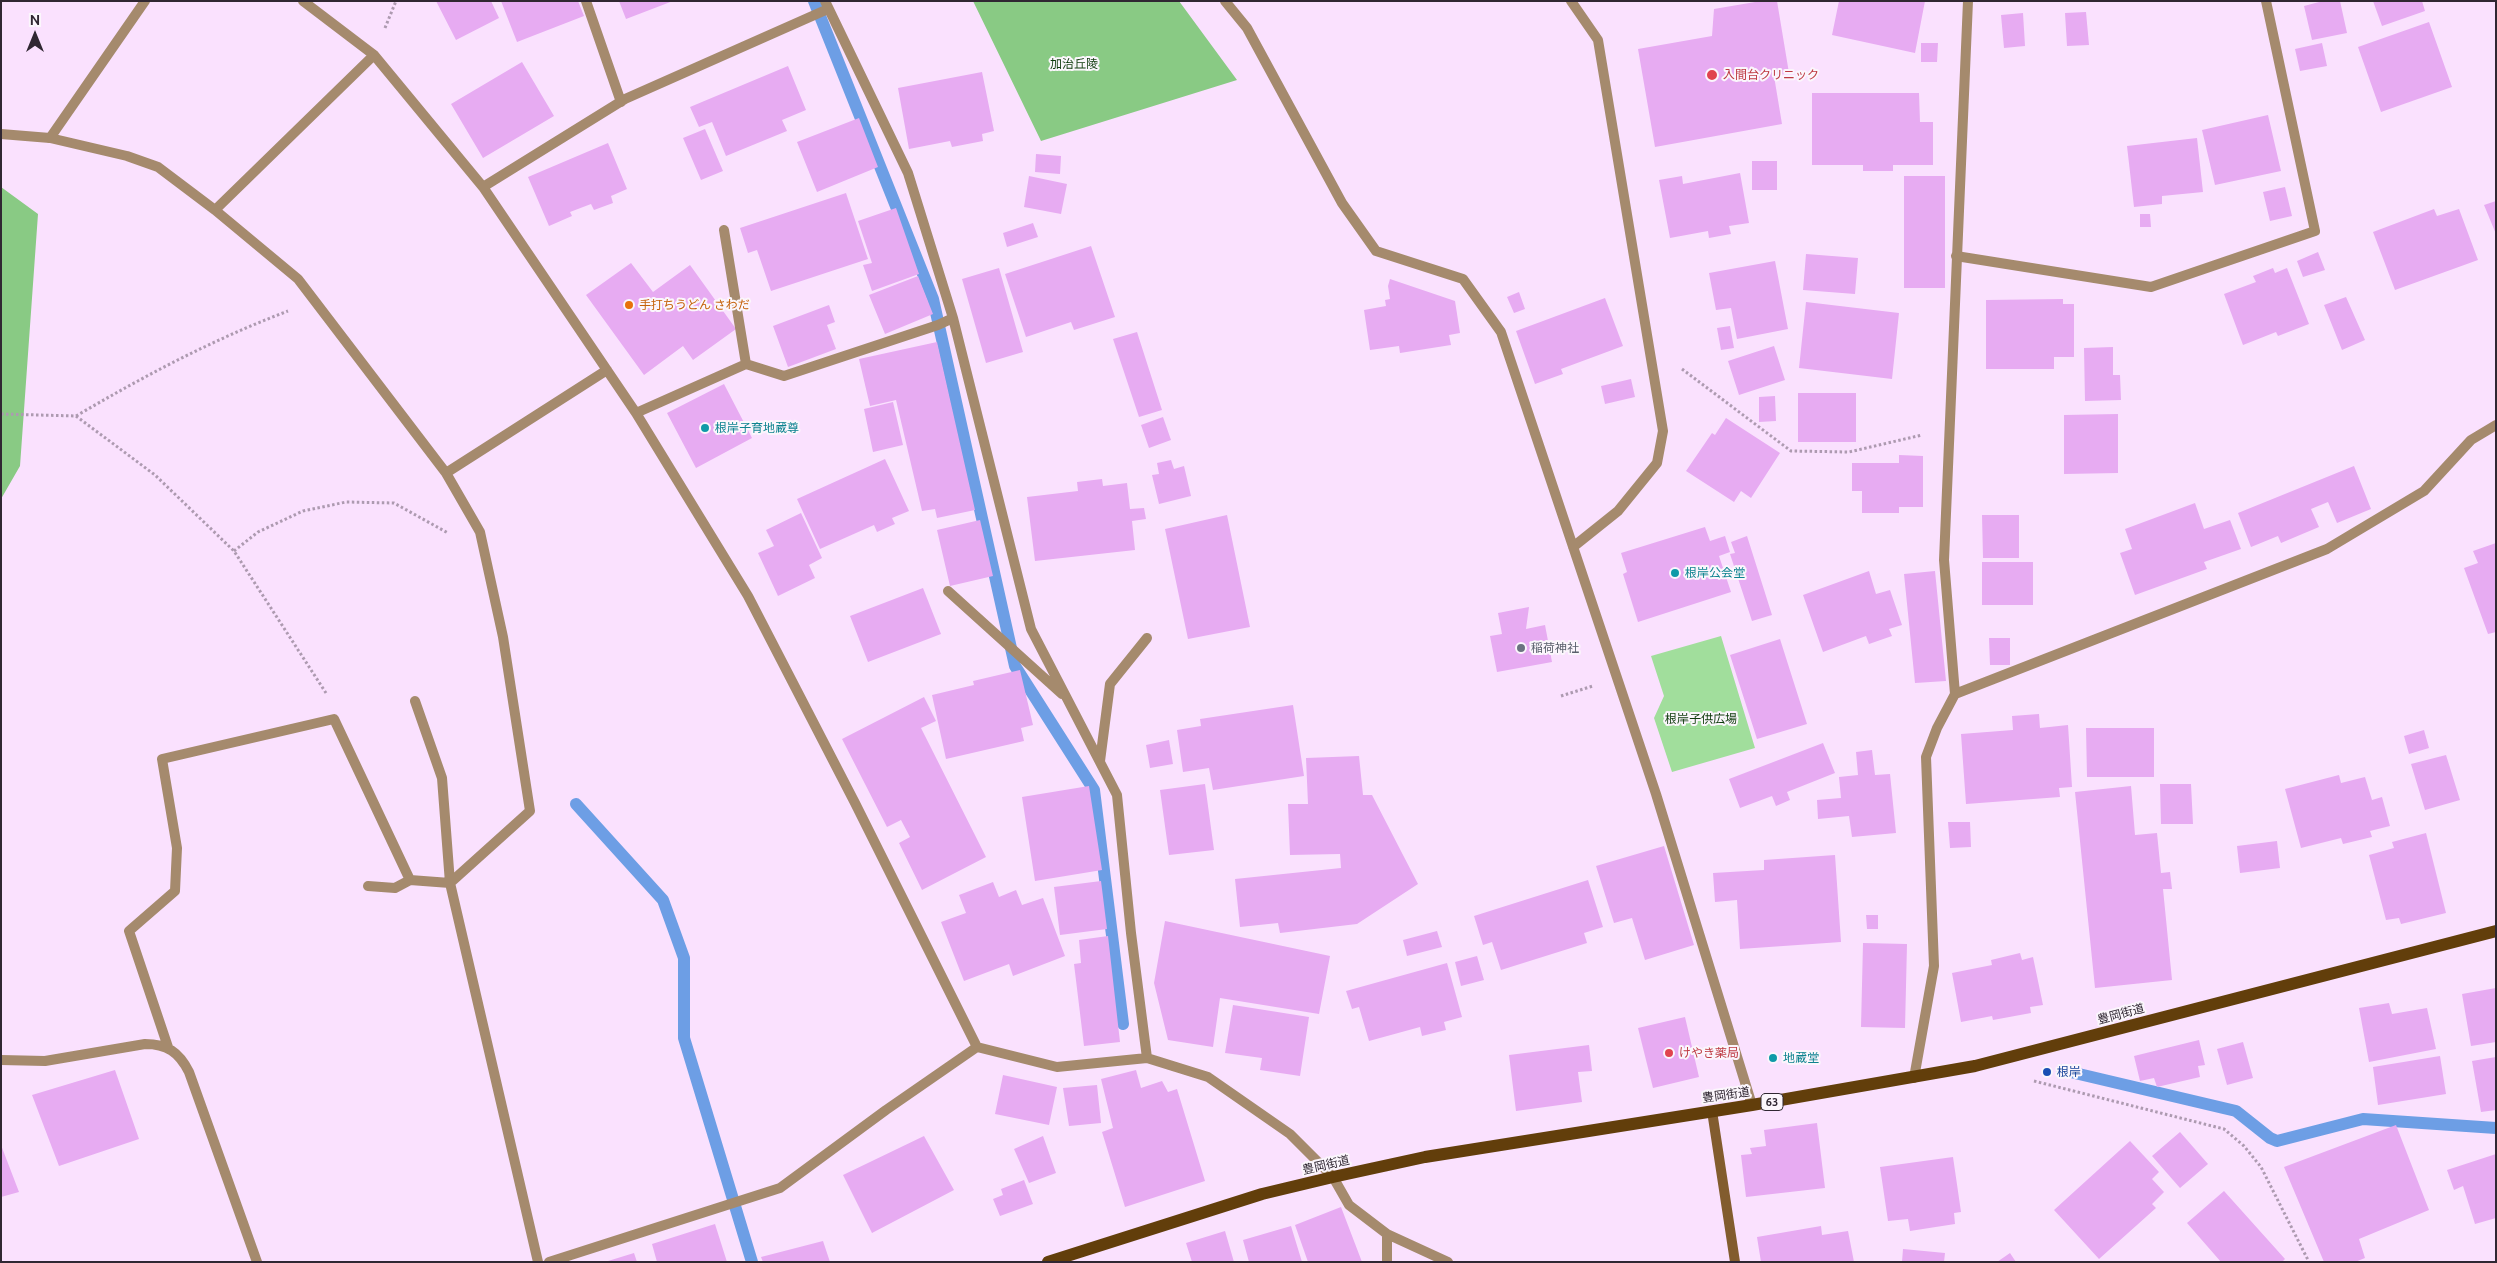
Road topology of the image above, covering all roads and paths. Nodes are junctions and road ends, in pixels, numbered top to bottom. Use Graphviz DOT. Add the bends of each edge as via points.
graph roads {
  1 [pos="145,1"];
  2 [pos="304,1"];
  3 [pos="586,1"];
  4 [pos="1225,1"];
  5 [pos="1572,1"];
  6 [pos="1968,1"];
  7 [pos="2266,1"];
  8 [pos="826,5"];
  9 [pos="374,55"];
  10 [pos="621,102"];
  11 [pos="1,134"];
  12 [pos="50,138"];
  13 [pos="483,187"];
  14 [pos="215,210"];
  15 [pos="724,230"];
  16 [pos="1956,256"];
  17 [pos="315,301"];
  18 [pos="953,318"];
  19 [pos="1649,345"];
  20 [pos="746,364"];
  21 [pos="607,370"];
  22 [pos="636,413"];
  23 [pos="1,414"];
  24 [pos="76,416"];
  25 [pos="2496,425"];
  26 [pos="1949,429"];
  27 [pos="446,473"];
  28 [pos="1573,547"];
  29 [pos="234,551"];
  30 [pos="484,554"];
  31 [pos="948,592"];
  32 [pos="1147,638"];
  33 [pos="1955,694"];
  34 [pos="1067,699"];
  35 [pos="415,701"];
  36 [pos="334,719"];
  37 [pos="1100,761"];
  38 [pos="410,880"];
  39 [pos="450,883"];
  40 [pos="368,886"];
  41 [pos="2496,931"];
  42 [pos="168,1047"];
  43 [pos="977,1047"];
  44 [pos="1147,1058"];
  45 [pos="1,1060"];
  46 [pos="1914,1078"];
  47 [pos="2032,1080"];
  48 [pos="1752,1105"];
  49 [pos="1712,1111"];
  50 [pos="1333,1177"];
  51 [pos="1387,1234"];
  52 [pos="257,1262"];
  53 [pos="538,1262"];
  54 [pos="549,1262"];
  55 [pos="1048,1262"];
  56 [pos="1387,1262"];
  57 [pos="1448,1262"];
  58 [pos="1735,1262"];
  59 [pos="2308,1262"];
  1 -- 12 [label="street"];
  2 -- 9 [label="street"];
  3 -- 10 [label="street"];
  4 -- 28 [label="street" via="1247,28 1342,203 1376,251 1463,279 1501,332"];
  5 -- 19 [label="street" via="1598,40"];
  6 -- 16 [label="street"];
  7 -- 16 [label="street" via="2315,231 2151,287"];
  8 -- 10 [label="street"];
  8 -- 18 [label="street" via="908,173"];
  9 -- 13 [label="street"];
  9 -- 14 [label="street"];
  10 -- 13 [label="street"];
  11 -- 12 [label="street"];
  12 -- 14 [label="street" via="127,156 158,167"];
  13 -- 21 [label="street"];
  14 -- 17 [label="street" via="298,279"];
  15 -- 20 [label="street"];
  16 -- 26 [label="street"];
  17 -- 24 [label="path" via="245,328 151,372"];
  17 -- 27 [label="street"];
  18 -- 20 [label="street" via="784,376"];
  18 -- 34 [label="street" via="1031,629"];
  19 -- 26 [label="path" via="1791,450 1849,452"];
  19 -- 28 [label="street" via="1663,431 1657,463 1618,511"];
  20 -- 22 [label="street"];
  21 -- 22 [label="street"];
  21 -- 27 [label="street"];
  22 -- 43 [label="street" via="748,596 860,811"];
  23 -- 24 [label="path"];
  24 -- 29 [label="path" via="155,475"];
  25 -- 33 [label="street" via="2470,440 2424,491 2326,549"];
  26 -- 33 [label="street" via="1944,560"];
  27 -- 30 [label="street" via="480,532"];
  28 -- 48 [label="street" via="1656,794"];
  29 -- 30 [label="path" via="258,532 303,511 346,502 394,503"];
  29 -- 36 [label="path" via="326,691"];
  30 -- 39 [label="street" via="502,637 530,811"];
  31 -- 34 [label="street"];
  32 -- 37 [label="street" via="1110,684"];
  33 -- 46 [label="street" via="1926,757 1934,966"];
  34 -- 37 [label="street"];
  35 -- 39 [label="street" via="442,778"];
  36 -- 38 [label="street"];
  36 -- 42 [label="street" via="162,759 177,848 175,891 129,931"];
  37 -- 44 [label="street" via="1117,795"];
  38 -- 39 [label="street"];
  38 -- 40 [label="street" via="394,888"];
  39 -- 53 [label="street"];
  41 -- 46 [label="main road, 豊岡街道 / 63" via="1985,1064"];
  42 -- 45 [label="street" via="145,1044 45,1061"];
  42 -- 52 [label="street" via="184,1060 189,1072"];
  43 -- 44 [label="street" via="1057,1067"];
  43 -- 54 [label="street" via="780,1188"];
  44 -- 50 [label="street" via="1208,1077 1290,1134"];
  46 -- 48 [label="main road, 豊岡街道 / 63"];
  47 -- 59 [label="path" via="2224,1129 2250,1152 2261,1167"];
  48 -- 49 [label="main road, 豊岡街道 / 63"];
  49 -- 50 [label="main road, 豊岡街道 / 63" via="1425,1157"];
  49 -- 58 [label="street"];
  50 -- 51 [label="street" via="1349,1205"];
  50 -- 55 [label="main road, 豊岡街道 / 63" via="1262,1194"];
  51 -- 56 [label="street"];
  51 -- 57 [label="street"];
}
